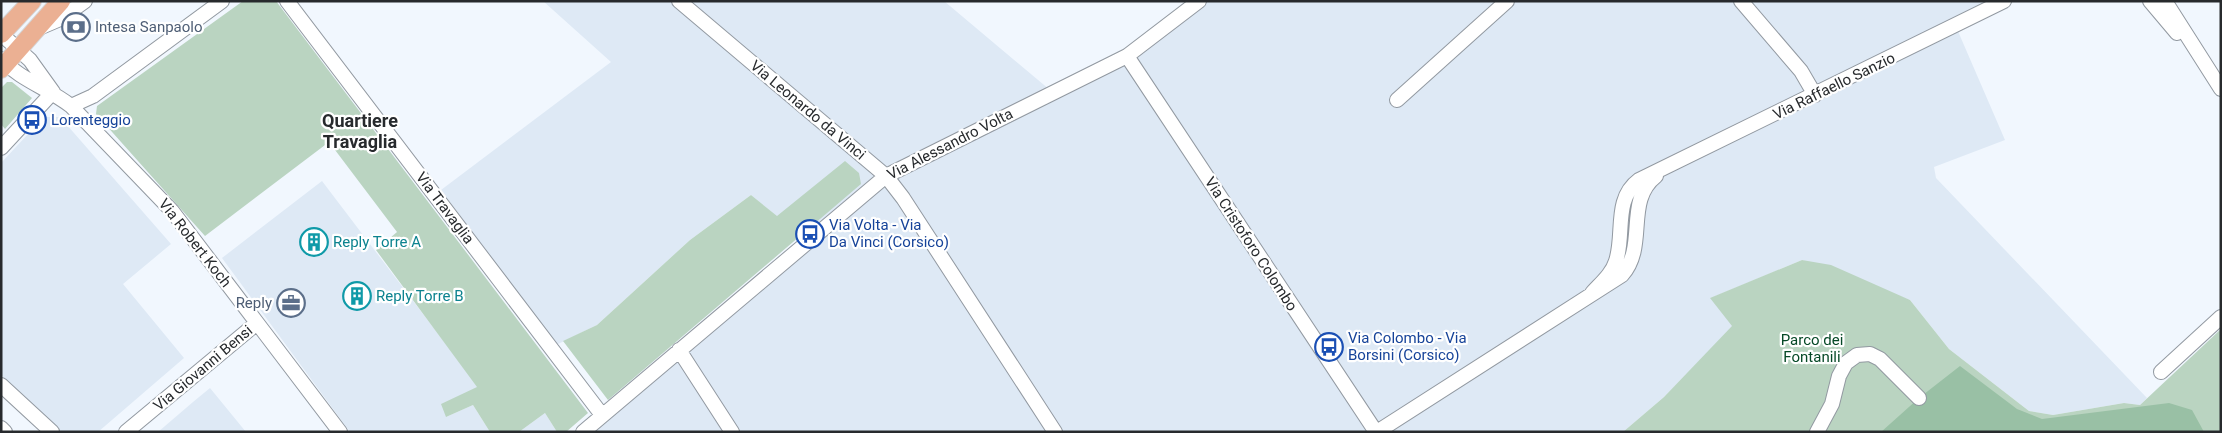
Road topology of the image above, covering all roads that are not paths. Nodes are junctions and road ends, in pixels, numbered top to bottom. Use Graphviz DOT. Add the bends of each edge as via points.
graph roads {
  1 [pos="32,1"];
  2 [pos="60,1"];
  3 [pos="85,1"];
  4 [pos="222,1"];
  5 [pos="288,1"];
  6 [pos="679,1"];
  7 [pos="1199,1"];
  8 [pos="1507,1"];
  9 [pos="1741,1"];
  10 [pos="2004,1"];
  11 [pos="2150,1"];
  12 [pos="2165,1"];
  13 [pos="38,28"];
  14 [pos="1,34"];
  15 [pos="19,50"];
  16 [pos="1127,56"];
  17 [pos="3,64"];
  18 [pos="2208,70"];
  19 [pos="2221,89"];
  20 [pos="53,92"];
  21 [pos="1815,95"];
  22 [pos="1397,100"];
  23 [pos="70,106"];
  24 [pos="1,148"];
  25 [pos="886,176"];
  26 [pos="2221,317"];
  27 [pos="257,323"];
  28 [pos="679,350"];
  29 [pos="2161,372"];
  30 [pos="1,385"];
  31 [pos="1919,398"];
  32 [pos="602,415"];
  33 [pos="1,428"];
  34 [pos="5,432"];
  35 [pos="52,432"];
  36 [pos="126,432"];
  37 [pos="340,432"];
  38 [pos="583,432"];
  39 [pos="732,432"];
  40 [pos="1055,432"];
  41 [pos="1376,432"];
  42 [pos="1817,432"];
  1 -- 14 [label="main road"];
  2 -- 13 [label="main road"];
  3 -- 13 [label="street" via="60,19"];
  4 -- 23 [label="street" via="93,96"];
  5 -- 32 [label="street, Via Travaglia"];
  6 -- 25 [label="street, Via Leonardo da Vinci"];
  7 -- 16 [label="street, Via Alessandro Volta"];
  8 -- 22 [label="street"];
  9 -- 21 [label="street" via="1801,71"];
  10 -- 21 [label="street, Via Raffaello Sanzio"];
  11 -- 18 [label="street"];
  12 -- 18 [label="street"];
  13 -- 15 [label="main road"];
  14 -- 15 [label="street, Via Robert Koch"];
  15 -- 17 [label="main road"];
  15 -- 20 [label="street, Via Robert Koch" via="42,74"];
  16 -- 25 [label="street, Via Alessandro Volta"];
  16 -- 41 [label="street, Via Cristoforo Colombo"];
  17 -- 20 [label="street, Via Robert Koch"];
  18 -- 19 [label="street"];
  20 -- 23 [label="street, Via Robert Koch"];
  20 -- 24 [label="street"];
  21 -- 41 [label="street, Via Raffaello Sanzio" via="1664,169 1649,181 1640,197 1636,243 1628,269 1622,275"];
  23 -- 27 [label="street, Via Robert Koch" via="172,211"];
  25 -- 28 [label="street, Via Alessandro Volta"];
  25 -- 40 [label="street, Via Leonardo da Vinci"];
  26 -- 29 [label="street"];
  27 -- 36 [label="street, Via Giovanni Bensi"];
  27 -- 37 [label="street, Via Robert Koch"];
  28 -- 32 [label="street, Via Alessandro Volta"];
  28 -- 39 [label="street"];
  30 -- 35 [label="street"];
  31 -- 42 [label="street" via="1880,359 1870,354 1857,355 1846,363 1839,376 1832,404"];
  32 -- 38 [label="street, Via Alessandro Volta"];
  33 -- 34 [label="street"];
}
